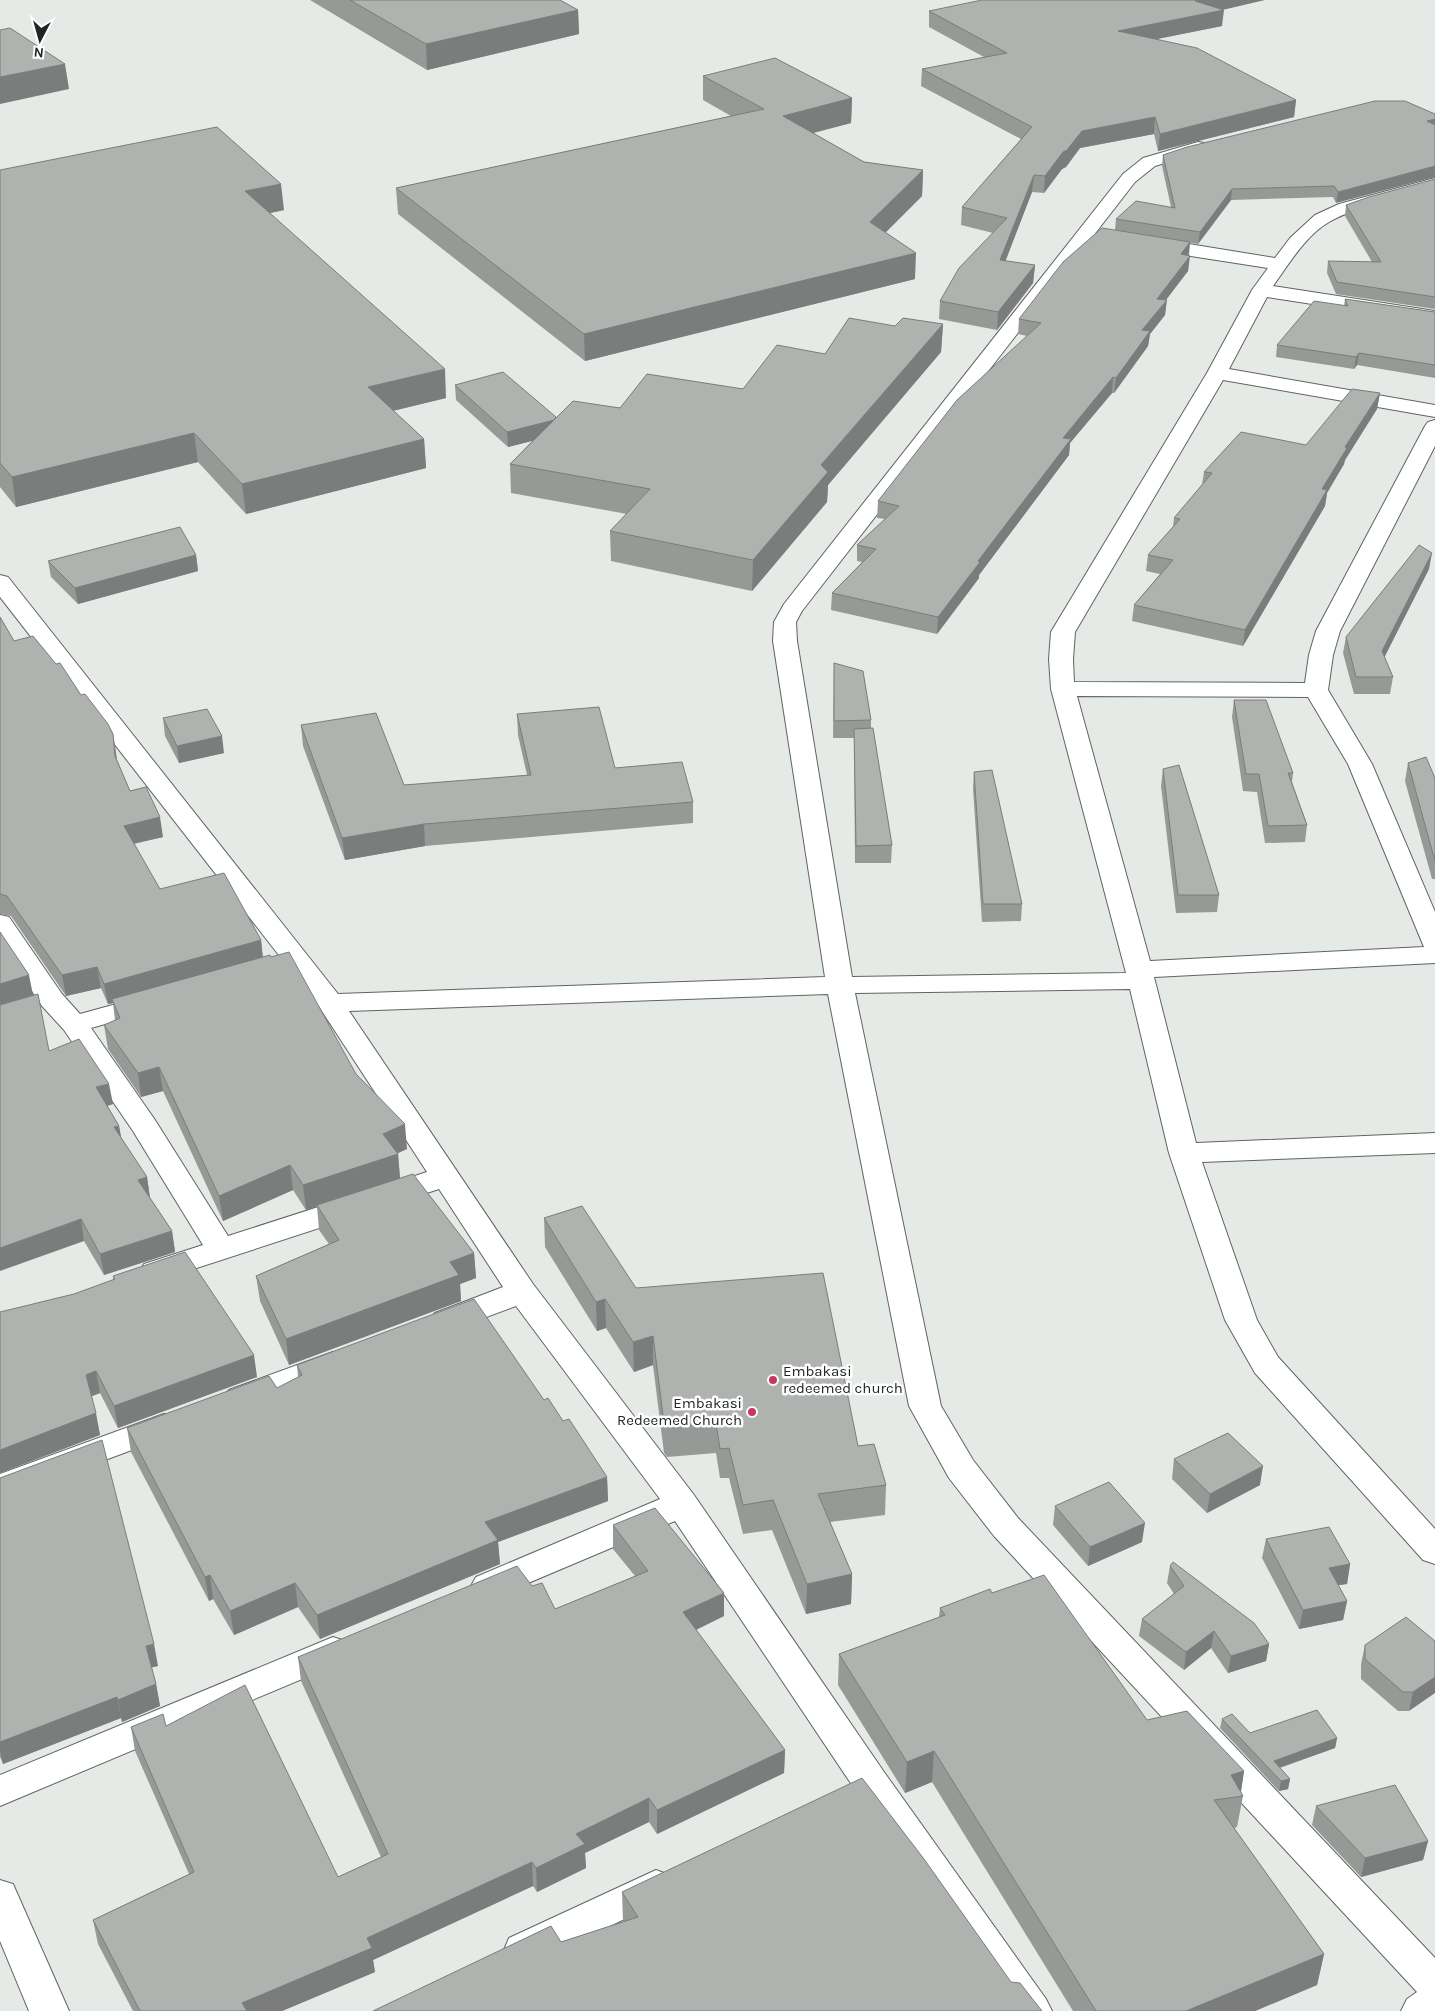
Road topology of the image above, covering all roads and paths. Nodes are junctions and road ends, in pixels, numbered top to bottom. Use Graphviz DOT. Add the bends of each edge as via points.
graph roads {
  1 [pos="1218,143"];
  2 [pos="1435,183"];
  3 [pos="1133,241"];
  4 [pos="1280,264"];
  5 [pos="1262,290"];
  6 [pos="1435,317"];
  7 [pos="1217,372"];
  8 [pos="1435,411"];
  9 [pos="1435,426"];
  10 [pos="4,594"];
  11 [pos="1063,689"];
  12 [pos="1316,690"];
  13 [pos="0,923"];
  14 [pos="1435,944"];
  15 [pos="1435,955"];
  16 [pos="1141,976"];
  17 [pos="840,985"];
  18 [pos="177,995"];
  19 [pos="52,1000"];
  20 [pos="330,1004"];
  21 [pos="26,1008"];
  22 [pos="74,1024"];
  23 [pos="1435,1144"];
  24 [pos="1184,1152"];
  25 [pos="444,1176"];
  26 [pos="221,1249"];
  27 [pos="129,1280"];
  28 [pos="522,1292"];
  29 [pos="419,1331"];
  30 [pos="363,1352"];
  31 [pos="0,1487"];
  32 [pos="682,1504"];
  33 [pos="1435,1551"];
  34 [pos="464,1596"];
  35 [pos="364,1638"];
  36 [pos="0,1791"];
  37 [pos="683,1873"];
  38 [pos="0,1896"];
  39 [pos="494,1964"];
  40 [pos="1435,1985"];
  41 [pos="1435,2002"];
  42 [pos="49,2011"];
  43 [pos="1032,2011"];
  44 [pos="1421,2011"];
  1 -- 17 [label="street" via="1149,162 1129,178 1094,235 798,601 785,622 785,641"];
  2 -- 4 [label="street" via="1370,200 1321,219 1296,242"];
  3 -- 4 [label="street"];
  4 -- 5 [label="street"];
  5 -- 6 [label="street"];
  5 -- 7 [label="street"];
  7 -- 8 [label="street"];
  7 -- 11 [label="street" via="1064,632 1061,659"];
  9 -- 12 [label="street" via="1328,630"];
  10 -- 20 [label="street" via="285,965"];
  11 -- 12 [label="street"];
  11 -- 16 [label="street"];
  12 -- 14 [label="street" via="1360,764"];
  13 -- 19 [label="street"];
  15 -- 16 [label="street"];
  16 -- 17 [label="street"];
  16 -- 24 [label="street"];
  17 -- 20 [label="street"];
  17 -- 40 [label="street" via="925,1406 961,1469 1006,1527"];
  18 -- 22 [label="street"];
  19 -- 21 [label="street"];
  19 -- 22 [label="street"];
  20 -- 25 [label="street"];
  22 -- 26 [label="street" via="145,1127"];
  23 -- 24 [label="street"];
  24 -- 33 [label="street" via="1242,1320 1266,1365"];
  25 -- 26 [label="street"];
  25 -- 28 [label="street"];
  26 -- 27 [label="street"];
  28 -- 29 [label="street"];
  28 -- 32 [label="street"];
  30 -- 31 [label="street"];
  32 -- 34 [label="street"];
  32 -- 43 [label="street" via="858,1789"];
  35 -- 36 [label="street"];
  37 -- 39 [label="street"];
  38 -- 42 [label="street"];
  41 -- 44 [label="street"];
}
